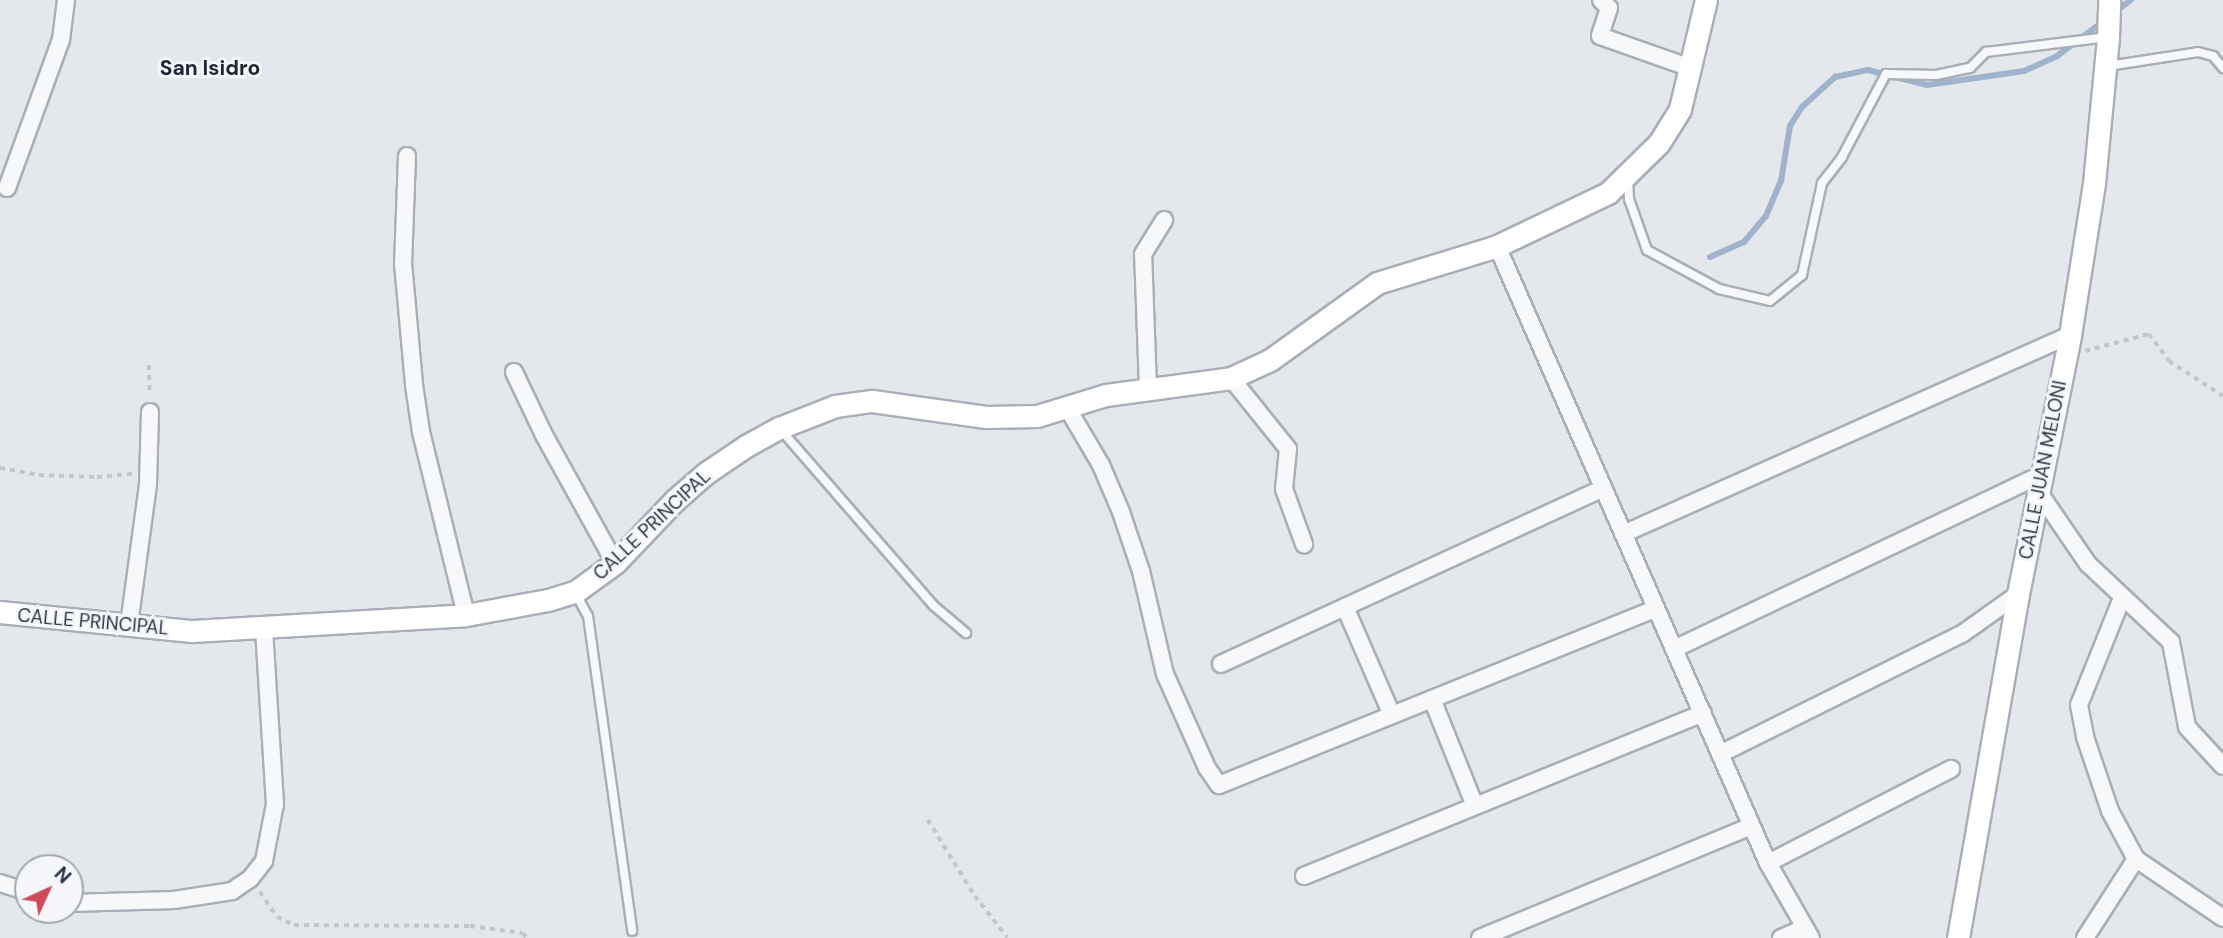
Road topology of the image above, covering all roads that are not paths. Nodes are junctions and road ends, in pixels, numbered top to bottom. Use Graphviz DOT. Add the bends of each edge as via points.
graph roads {
  1 [pos="66,0"];
  2 [pos="1601,0"];
  3 [pos="1706,0"];
  4 [pos="2109,0"];
  5 [pos="2103,36"];
  6 [pos="2105,67"];
  7 [pos="1691,68"];
  8 [pos="2223,68"];
  9 [pos="407,156"];
  10 [pos="1628,176"];
  11 [pos="7,188"];
  12 [pos="1164,220"];
  13 [pos="1497,246"];
  14 [pos="2068,345"];
  15 [pos="514,372"];
  16 [pos="1231,378"];
  17 [pos="1148,388"];
  18 [pos="1068,409"];
  19 [pos="150,412"];
  20 [pos="779,428"];
  21 [pos="2042,484"];
  22 [pos="1603,488"];
  23 [pos="1623,534"];
  24 [pos="1304,544"];
  25 [pos="615,563"];
  26 [pos="575,593"];
  27 [pos="2018,594"];
  28 [pos="2122,598"];
  29 [pos="1345,607"];
  30 [pos="1656,608"];
  31 [pos="0,612"];
  32 [pos="466,615"];
  33 [pos="129,625"];
  34 [pos="264,627"];
  35 [pos="966,633"];
  36 [pos="1674,649"];
  37 [pos="1221,664"];
  38 [pos="1432,699"];
  39 [pos="1703,713"];
  40 [pos="1392,715"];
  41 [pos="1720,754"];
  42 [pos="2223,765"];
  43 [pos="1951,769"];
  44 [pos="1475,806"];
  45 [pos="1752,826"];
  46 [pos="2136,859"];
  47 [pos="1768,863"];
  48 [pos="1304,876"];
  49 [pos="84,903"];
  50 [pos="2223,918"];
  51 [pos="632,931"];
  52 [pos="1808,933"];
  53 [pos="1479,938"];
  54 [pos="1781,938"];
  55 [pos="1958,938"];
  56 [pos="2085,938"];
  1 -- 11 [label="street" via="61,40"];
  2 -- 7 [label="street" via="1609,8 1600,36"];
  3 -- 7 [label="street, CALLE PRINCIPAL"];
  4 -- 5 [label="street, CALLE JUAN MELONI"];
  5 -- 6 [label="street, CALLE JUAN MELONI"];
  5 -- 10 [label="lane" via="1986,52 1970,68 1936,75 1885,76 1842,157 1822,183 1802,275 1770,301 1719,289 1647,250 1629,199"];
  6 -- 8 [label="lane" via="2198,52 2213,56"];
  6 -- 14 [label="street, CALLE JUAN MELONI" via="2094,183"];
  7 -- 10 [label="street, CALLE PRINCIPAL" via="1680,109 1659,143"];
  9 -- 32 [label="street" via="403,263 414,385 421,432"];
  10 -- 13 [label="street, CALLE PRINCIPAL" via="1608,193"];
  12 -- 17 [label="street" via="1143,254"];
  13 -- 16 [label="street, CALLE PRINCIPAL" via="1377,283 1270,360"];
  13 -- 22 [label="street"];
  14 -- 21 [label="street, CALLE JUAN MELONI"];
  14 -- 23 [label="street"];
  15 -- 25 [label="street"];
  16 -- 17 [label="street, CALLE PRINCIPAL"];
  16 -- 24 [label="street" via="1288,449 1284,489"];
  17 -- 18 [label="street, CALLE PRINCIPAL" via="1106,395"];
  18 -- 20 [label="street, CALLE PRINCIPAL" via="1037,416 986,417 872,401 835,406"];
  18 -- 40 [label="street" via="1101,465 1121,512 1141,571 1165,674 1219,785"];
  19 -- 33 [label="street" via="149,472"];
  20 -- 25 [label="street, CALLE PRINCIPAL" via="706,473"];
  20 -- 35 [label="lane" via="934,606"];
  21 -- 27 [label="street, CALLE JUAN MELONI"];
  21 -- 28 [label="street" via="2088,564"];
  21 -- 36 [label="street"];
  22 -- 23 [label="street"];
  22 -- 29 [label="street"];
  23 -- 30 [label="street"];
  25 -- 26 [label="street, CALLE PRINCIPAL"];
  26 -- 32 [label="street, CALLE PRINCIPAL"];
  26 -- 51 [label="lane" via="588,616"];
  27 -- 41 [label="street" via="1962,634"];
  27 -- 55 [label="street, CALLE JUAN MELONI"];
  28 -- 42 [label="street" via="2171,642 2188,727"];
  28 -- 46 [label="street" via="2079,705 2110,811"];
  29 -- 37 [label="street"];
  29 -- 40 [label="street"];
  30 -- 36 [label="street"];
  30 -- 38 [label="street"];
  31 -- 33 [label="street, CALLE PRINCIPAL"];
  32 -- 34 [label="street, CALLE PRINCIPAL"];
  33 -- 34 [label="street, CALLE PRINCIPAL" via="192,631"];
  34 -- 49 [label="street" via="275,804 264,861 250,879 232,891 174,900"];
  36 -- 39 [label="street"];
  38 -- 40 [label="street"];
  38 -- 44 [label="street"];
  39 -- 41 [label="street"];
  39 -- 44 [label="street"];
  41 -- 45 [label="street"];
  43 -- 47 [label="street"];
  44 -- 48 [label="street"];
  45 -- 47 [label="street"];
  45 -- 53 [label="street"];
  46 -- 50 [label="street"];
  46 -- 56 [label="street"];
  47 -- 52 [label="street"];
  52 -- 54 [label="street"];
}
